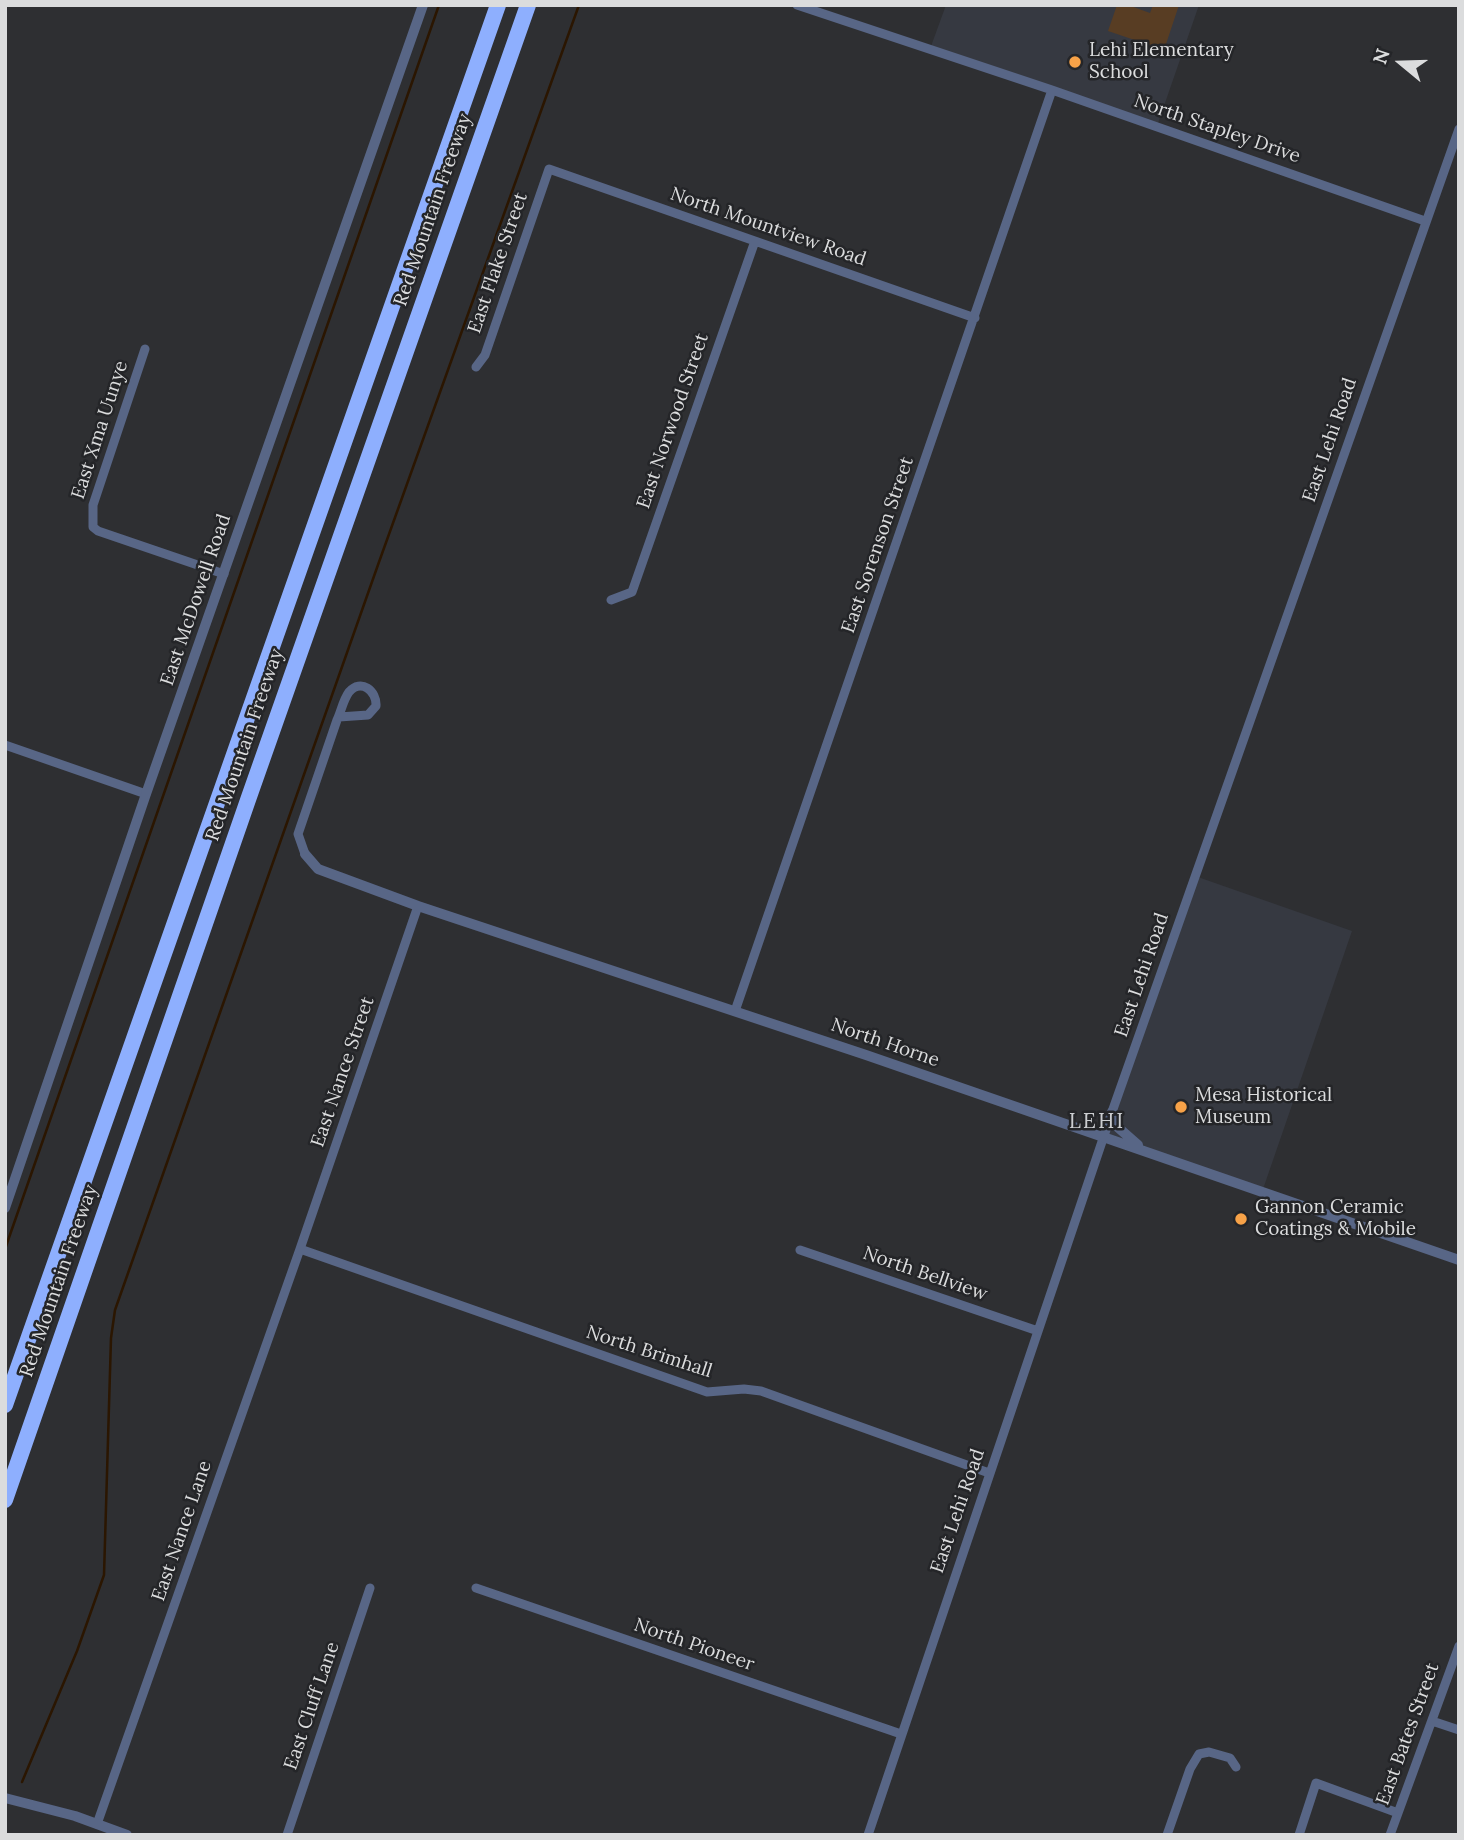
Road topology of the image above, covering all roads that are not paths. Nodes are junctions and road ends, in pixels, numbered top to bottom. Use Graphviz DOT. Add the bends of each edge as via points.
graph roads {
  1 [pos="423,5"];
  2 [pos="498,5"];
  3 [pos="528,5"];
  4 [pos="797,5"];
  5 [pos="1052,90"];
  6 [pos="1459,130"];
  7 [pos="549,169"];
  8 [pos="1425,221"];
  9 [pos="755,242"];
  10 [pos="975,318"];
  11 [pos="145,349"];
  12 [pos="476,367"];
  13 [pos="223,574"];
  14 [pos="611,600"];
  15 [pos="339,717"];
  16 [pos="5,745"];
  17 [pos="146,794"];
  18 [pos="305,855"];
  19 [pos="418,906"];
  20 [pos="735,1011"];
  21 [pos="1112,1112"];
  22 [pos="1104,1138"];
  23 [pos="1162,1157"];
  24 [pos="5,1208"];
  25 [pos="300,1249"];
  26 [pos="800,1250"];
  27 [pos="1459,1260"];
  28 [pos="1038,1331"];
  29 [pos="5,1405"];
  30 [pos="989,1473"];
  31 [pos="5,1500"];
  32 [pos="370,1588"];
  33 [pos="476,1588"];
  34 [pos="1459,1646"];
  35 [pos="1432,1721"];
  36 [pos="1459,1730"];
  37 [pos="901,1734"];
  38 [pos="1236,1767"];
  39 [pos="5,1798"];
  40 [pos="1398,1813"];
  41 [pos="97,1824"];
  42 [pos="127,1835"];
  43 [pos="287,1835"];
  44 [pos="868,1835"];
  45 [pos="1167,1835"];
  46 [pos="1299,1835"];
  47 [pos="1390,1835"];
  1 -- 13 [label="street, East McDowell Road"];
  2 -- 29 [label="highway, Red Mountain Freeway"];
  3 -- 31 [label="highway, Red Mountain Freeway"];
  4 -- 5 [label="street, North Stapley Drive"];
  5 -- 8 [label="street, North Stapley Drive"];
  5 -- 10 [label="street, East Sorenson Street"];
  6 -- 8 [label="street, East Lehi Road"];
  7 -- 9 [label="street, North Mountview Road"];
  7 -- 12 [label="street, East Flake Street" via="485,355"];
  8 -- 21 [label="street, East Lehi Road"];
  9 -- 10 [label="street, North Mountview Road"];
  9 -- 14 [label="street, East Norwood Street" via="632,592"];
  10 -- 20 [label="street, East Sorenson Street"];
  11 -- 13 [label="street, East Xma Uunye" via="93,505 92,523 95,530"];
  13 -- 17 [label="street, East McDowell Road"];
  15 -- 15 [label="street" via="353,689 365,687 375,694 376,706 368,715"];
  15 -- 18 [label="street" via="298,834"];
  16 -- 17 [label="street"];
  17 -- 24 [label="street, East McDowell Road"];
  18 -- 19 [label="street, North Horne" via="318,869"];
  19 -- 20 [label="street, North Horne"];
  19 -- 25 [label="street, East Nance Street"];
  20 -- 22 [label="street, North Horne"];
  21 -- 22 [label="street, East Lehi Road"];
  21 -- 23 [label="street" via="1113,1124 1123,1134"];
  22 -- 23 [label="street, North Horne"];
  22 -- 28 [label="street, East Lehi Road"];
  23 -- 27 [label="street, North Horne"];
  25 -- 30 [label="street, North Brimhall" via="707,1392 761,1391"];
  25 -- 41 [label="street, East Nance Lane"];
  26 -- 28 [label="street, North Bellview"];
  28 -- 30 [label="street, East Lehi Road"];
  30 -- 37 [label="street, East Lehi Road"];
  32 -- 43 [label="street, East Cluff Lane"];
  33 -- 37 [label="street, North Pioneer"];
  34 -- 35 [label="street, East Bates Street"];
  35 -- 36 [label="street"];
  35 -- 40 [label="street, East Bates Street"];
  37 -- 44 [label="street, East Lehi Road"];
  38 -- 45 [label="street" via="1230,1758 1199,1754"];
  39 -- 41 [label="street"];
  40 -- 46 [label="street" via="1316,1783"];
  40 -- 47 [label="street, East Bates Street"];
  41 -- 42 [label="street"];
}
